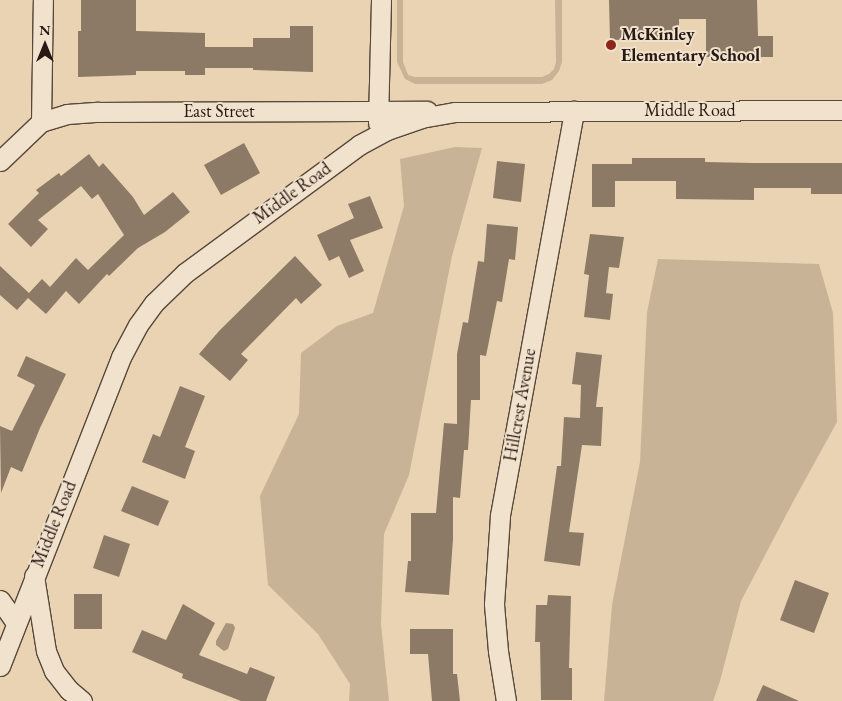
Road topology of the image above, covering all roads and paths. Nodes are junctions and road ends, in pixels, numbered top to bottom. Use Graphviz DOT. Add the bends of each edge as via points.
graph roads {
  1 [pos="43,0"];
  2 [pos="381,0"];
  3 [pos="378,110"];
  4 [pos="574,110"];
  5 [pos="842,110"];
  6 [pos="455,112"];
  7 [pos="42,122"];
  8 [pos="378,135"];
  9 [pos="0,160"];
  10 [pos="34,575"];
  11 [pos="0,600"];
  12 [pos="16,623"];
  13 [pos="0,666"];
  14 [pos="82,701"];
  15 [pos="506,701"];
  1 -- 7 [label="street"];
  2 -- 3 [label="street"];
  3 -- 6 [label="street, East Street"];
  3 -- 7 [label="street, East Street" via="98,112 67,114"];
  3 -- 8 [label="street"];
  4 -- 5 [label="street, Middle Road"];
  4 -- 6 [label="street, Middle Road"];
  4 -- 15 [label="street, Hillcrest Avenue" via="500,515 494,604"];
  6 -- 8 [label="street, Middle Road" via="421,118"];
  7 -- 9 [label="street, East Street"];
  8 -- 10 [label="street, Middle Road" via="359,144 200,261 154,303 138,324 121,357"];
  10 -- 12 [label="street, Middle Road"];
  10 -- 14 [label="street" via="46,651 54,671"];
  11 -- 12 [label="street"];
  12 -- 13 [label="street, Middle Road"];
}
